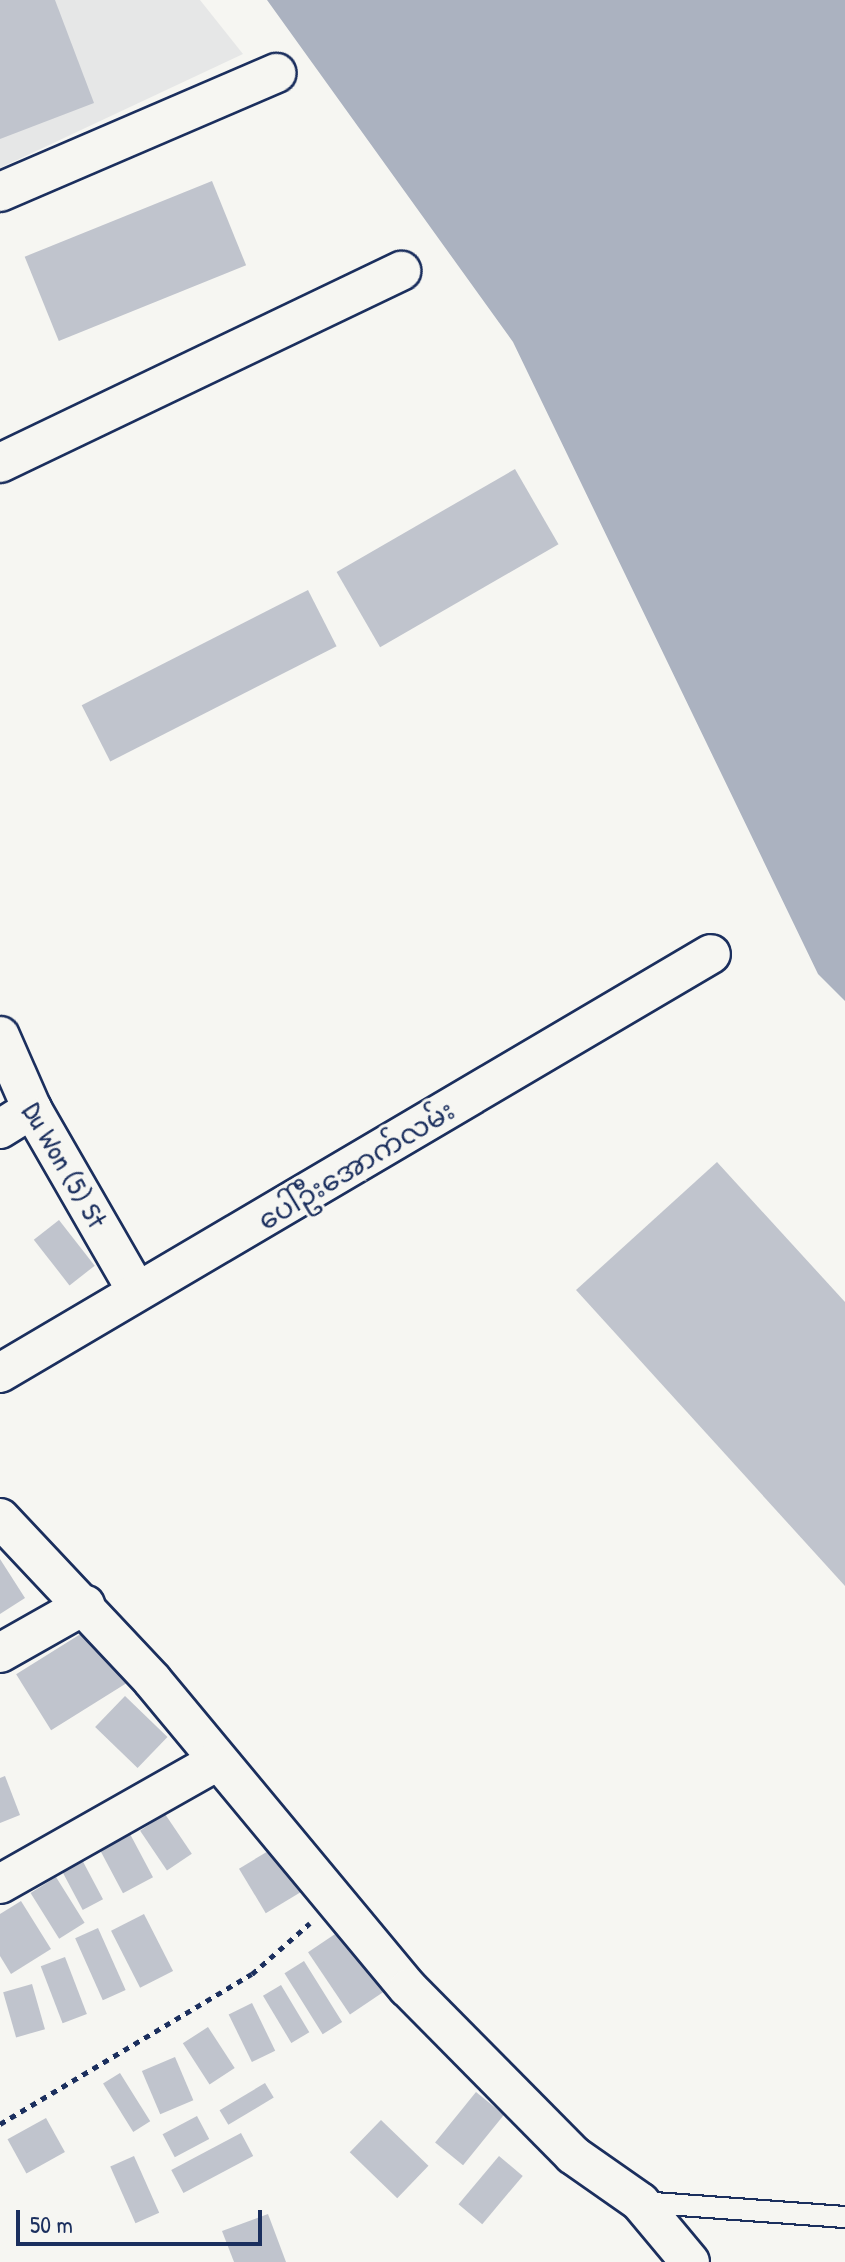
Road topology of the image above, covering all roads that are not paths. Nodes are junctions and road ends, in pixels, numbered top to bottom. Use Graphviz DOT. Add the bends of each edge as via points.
graph roads {
  1 [pos="276,73"];
  2 [pos="0,192"];
  3 [pos="401,271"];
  4 [pos="0,463"];
  5 [pos="711,954"];
  6 [pos="0,1036"];
  7 [pos="16,1119"];
  8 [pos="136,1290"];
  9 [pos="0,1373"];
  10 [pos="0,1518"];
  11 [pos="85,1605"];
  12 [pos="0,1653"];
  13 [pos="217,1761"];
  14 [pos="0,1884"];
  15 [pos="640,2202"];
  16 [pos="845,2217"];
  17 [pos="690,2262"];
  1 -- 2 [label="street"];
  3 -- 4 [label="street"];
  5 -- 8 [label="street, ပေါ်ဦးအောက်လမ်း"];
  6 -- 7 [label="street, Du Won (5) St"];
  7 -- 8 [label="street, Du Won (5) St"];
  8 -- 9 [label="street, ပေါ်ဦးအောက်လမ်း"];
  10 -- 11 [label="street"];
  11 -- 12 [label="street"];
  11 -- 13 [label="street"];
  13 -- 14 [label="street"];
  13 -- 15 [label="street" via="333,1902 573,2155"];
  15 -- 16 [label="lane"];
  15 -- 17 [label="street"];
}
